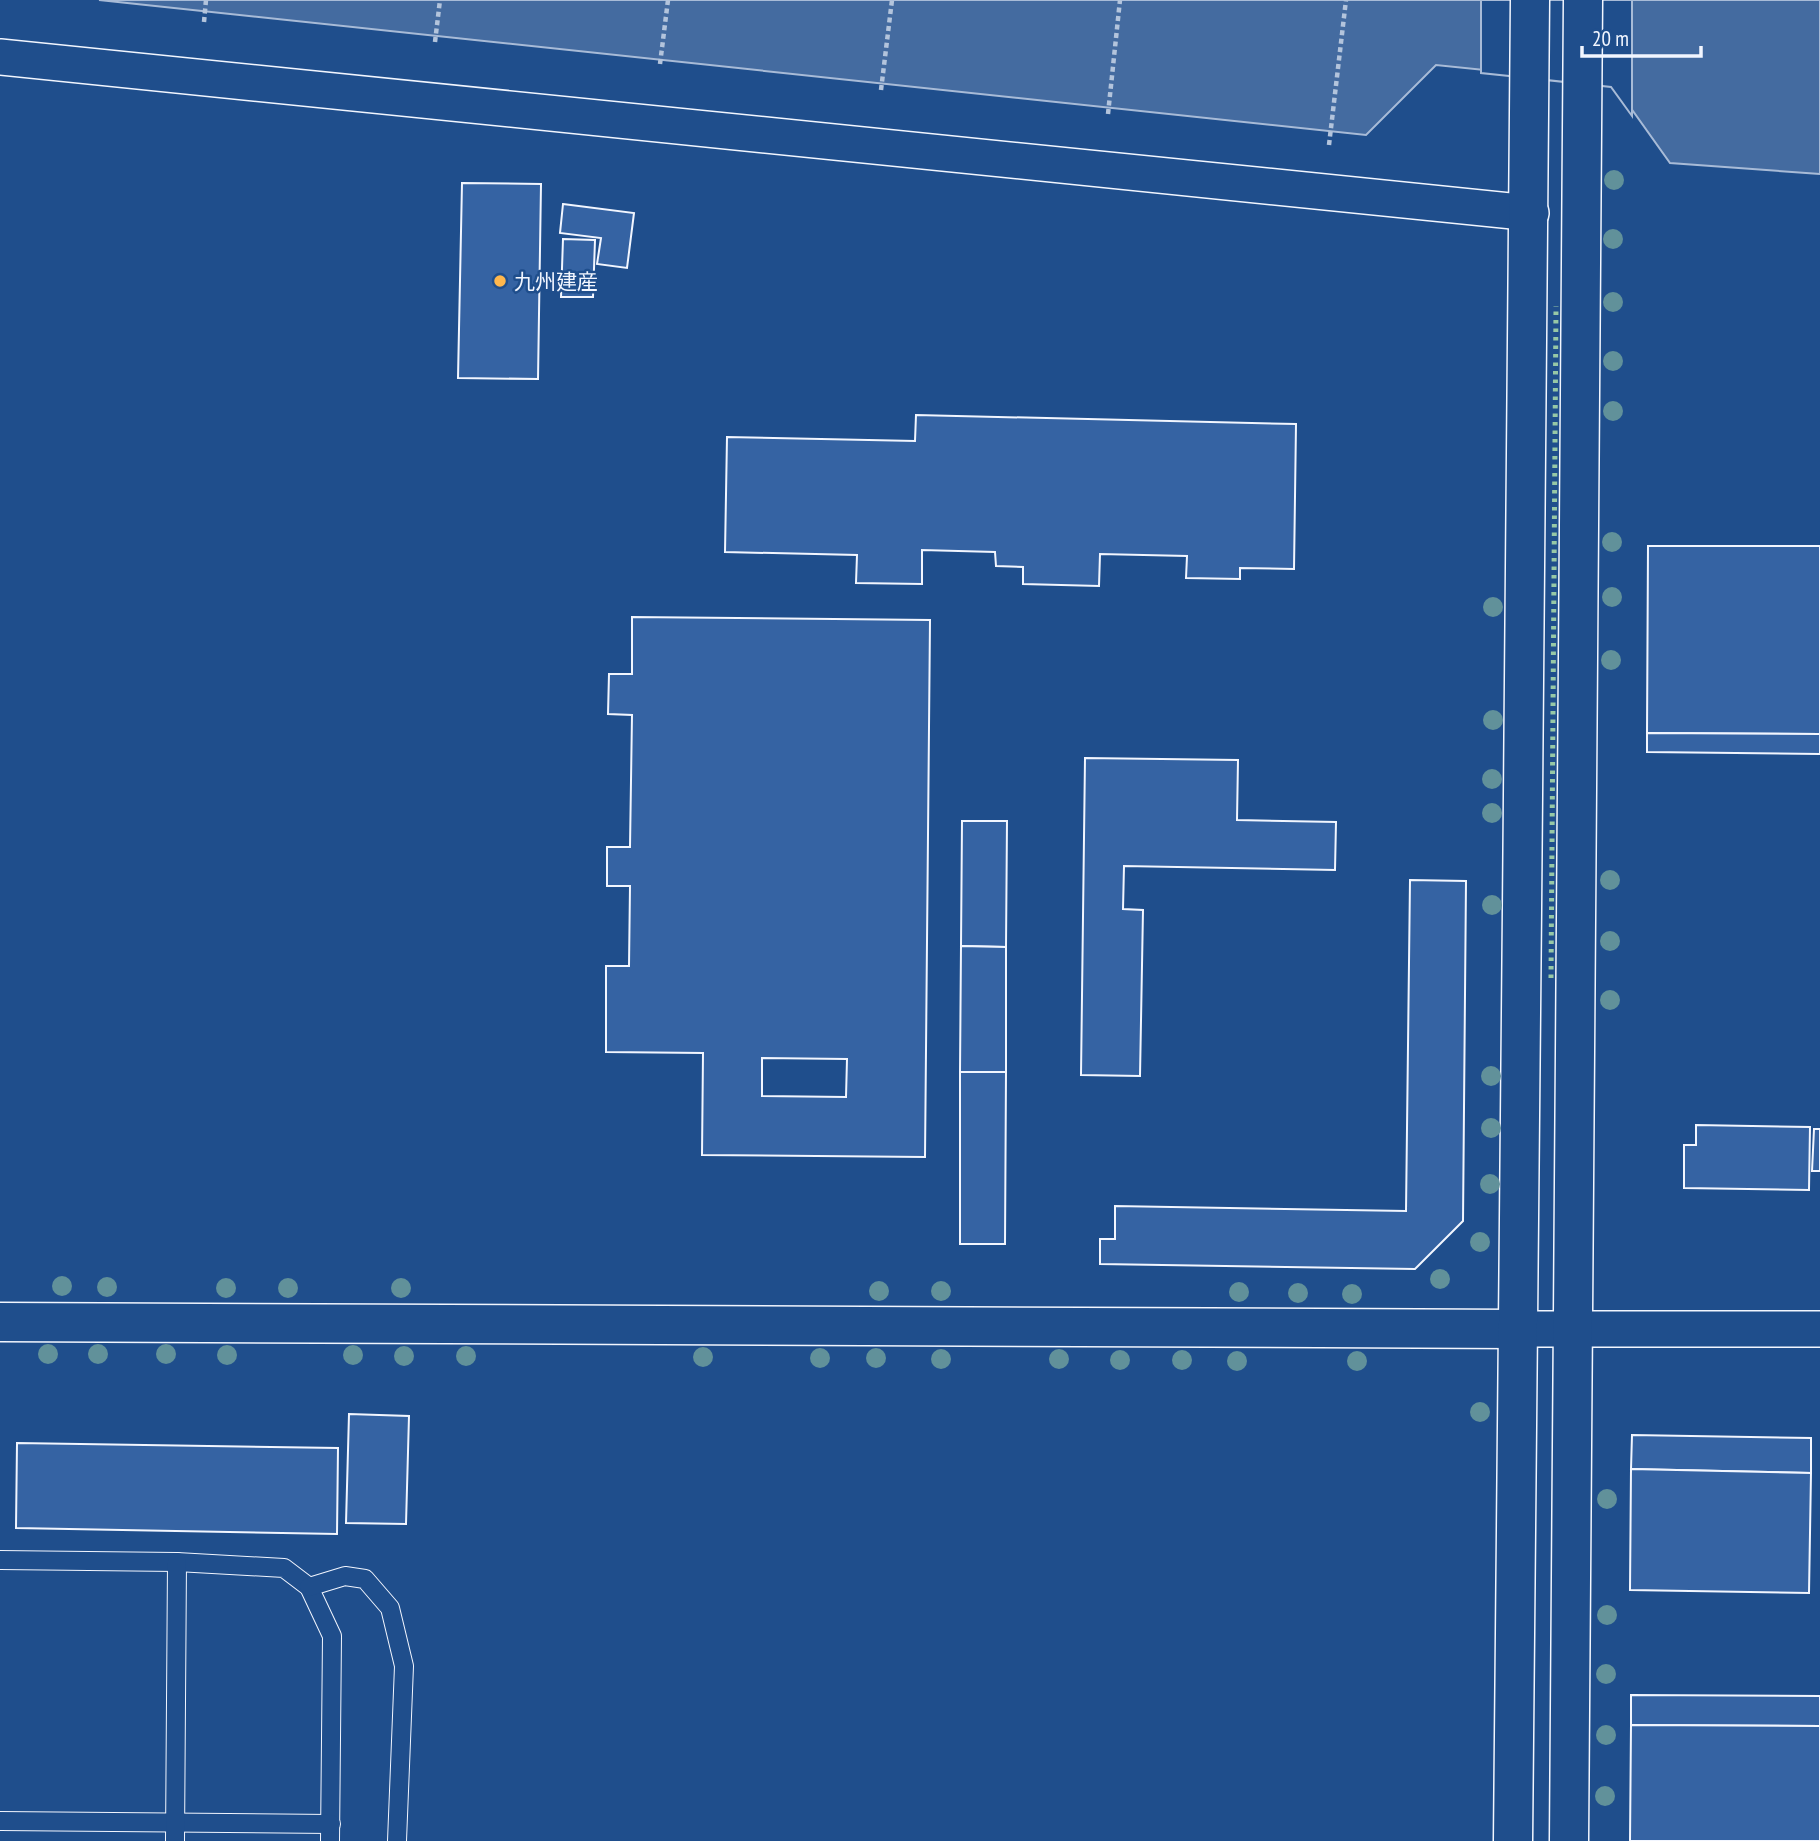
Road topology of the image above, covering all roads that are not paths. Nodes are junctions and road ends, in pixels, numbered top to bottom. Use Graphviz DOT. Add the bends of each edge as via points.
graph roads {
  1 [pos="1530,0"];
  2 [pos="1583,0"];
  3 [pos="0,57"];
  4 [pos="1531,214"];
  5 [pos="0,1322"];
  6 [pos="1516,1329"];
  7 [pos="1575,1329"];
  8 [pos="1820,1329"];
  9 [pos="0,1560"];
  10 [pos="177,1562"];
  11 [pos="309,1587"];
  12 [pos="0,1821"];
  13 [pos="175,1822"];
  14 [pos="331,1832"];
  15 [pos="175,1841"];
  16 [pos="397,1841"];
  17 [pos="1513,1841"];
  18 [pos="1569,1841"];
  1 -- 4 [label="street"];
  2 -- 7 [label="street"];
  3 -- 4 [label="street"];
  4 -- 6 [label="street"];
  5 -- 6 [label="street"];
  6 -- 7 [label="street"];
  6 -- 17 [label="street"];
  7 -- 8 [label="street"];
  7 -- 18 [label="street"];
  9 -- 10 [label="lane"];
  10 -- 11 [label="lane" via="284,1568"];
  10 -- 13 [label="lane"];
  11 -- 14 [label="lane" via="332,1636"];
  11 -- 16 [label="lane" via="345,1576 365,1579 390,1608 404,1666"];
  12 -- 13 [label="lane"];
  13 -- 14 [label="lane"];
  13 -- 15 [label="lane"];
}
